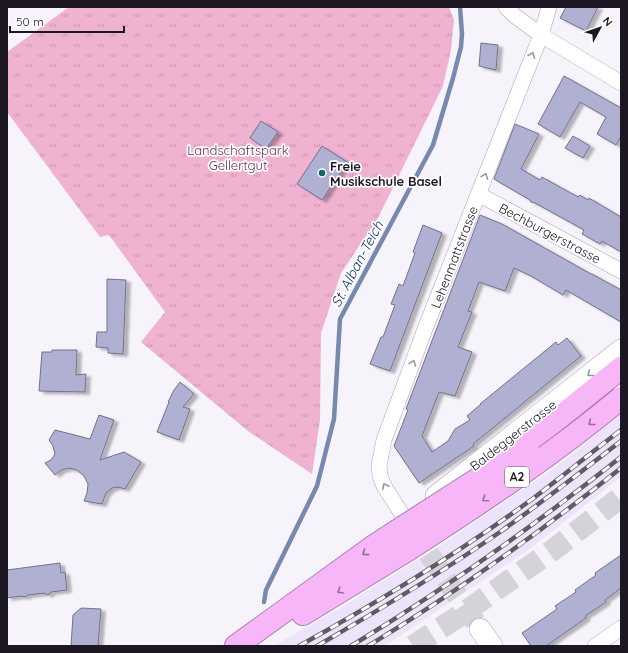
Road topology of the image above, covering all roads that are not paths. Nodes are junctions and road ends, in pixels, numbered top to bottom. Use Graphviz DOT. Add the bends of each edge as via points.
graph roads {
  1 [pos="506,7"];
  2 [pos="549,7"];
  3 [pos="541,35"];
  4 [pos="621,84"];
  5 [pos="478,194"];
  6 [pos="621,271"];
  7 [pos="621,350"];
  8 [pos="621,368"];
  9 [pos="621,398"];
  10 [pos="404,533"];
  11 [pos="621,628"];
  12 [pos="480,629"];
  13 [pos="236,646"];
  14 [pos="246,646"];
  15 [pos="492,646"];
  16 [pos="595,646"];
  1 -- 3 [label="street"];
  2 -- 3 [label="street, Lehenmattstrasse"];
  3 -- 4 [label="street"];
  5 -- 3 [label="street, Lehenmattstrasse, one-way"];
  5 -- 6 [label="street, Bechburgerstrasse"];
  10 -- 5 [label="street, Lehenmattstrasse, one-way" via="380,476 384,440"];
  7 -- 10 [label="street, Baldeggerstrasse, one-way"];
  8 -- 10 [label="highway, bridge" via="529,442"];
  9 -- 10 [label="highway, A2, one-way, bridge" via="519,476"];
  10 -- 13 [label="highway, one-way" via="374,546"];
  10 -- 14 [label="highway, A2, one-way" via="335,595"];
  11 -- 16 [label="street"];
  12 -- 15 [label="street"];
}
